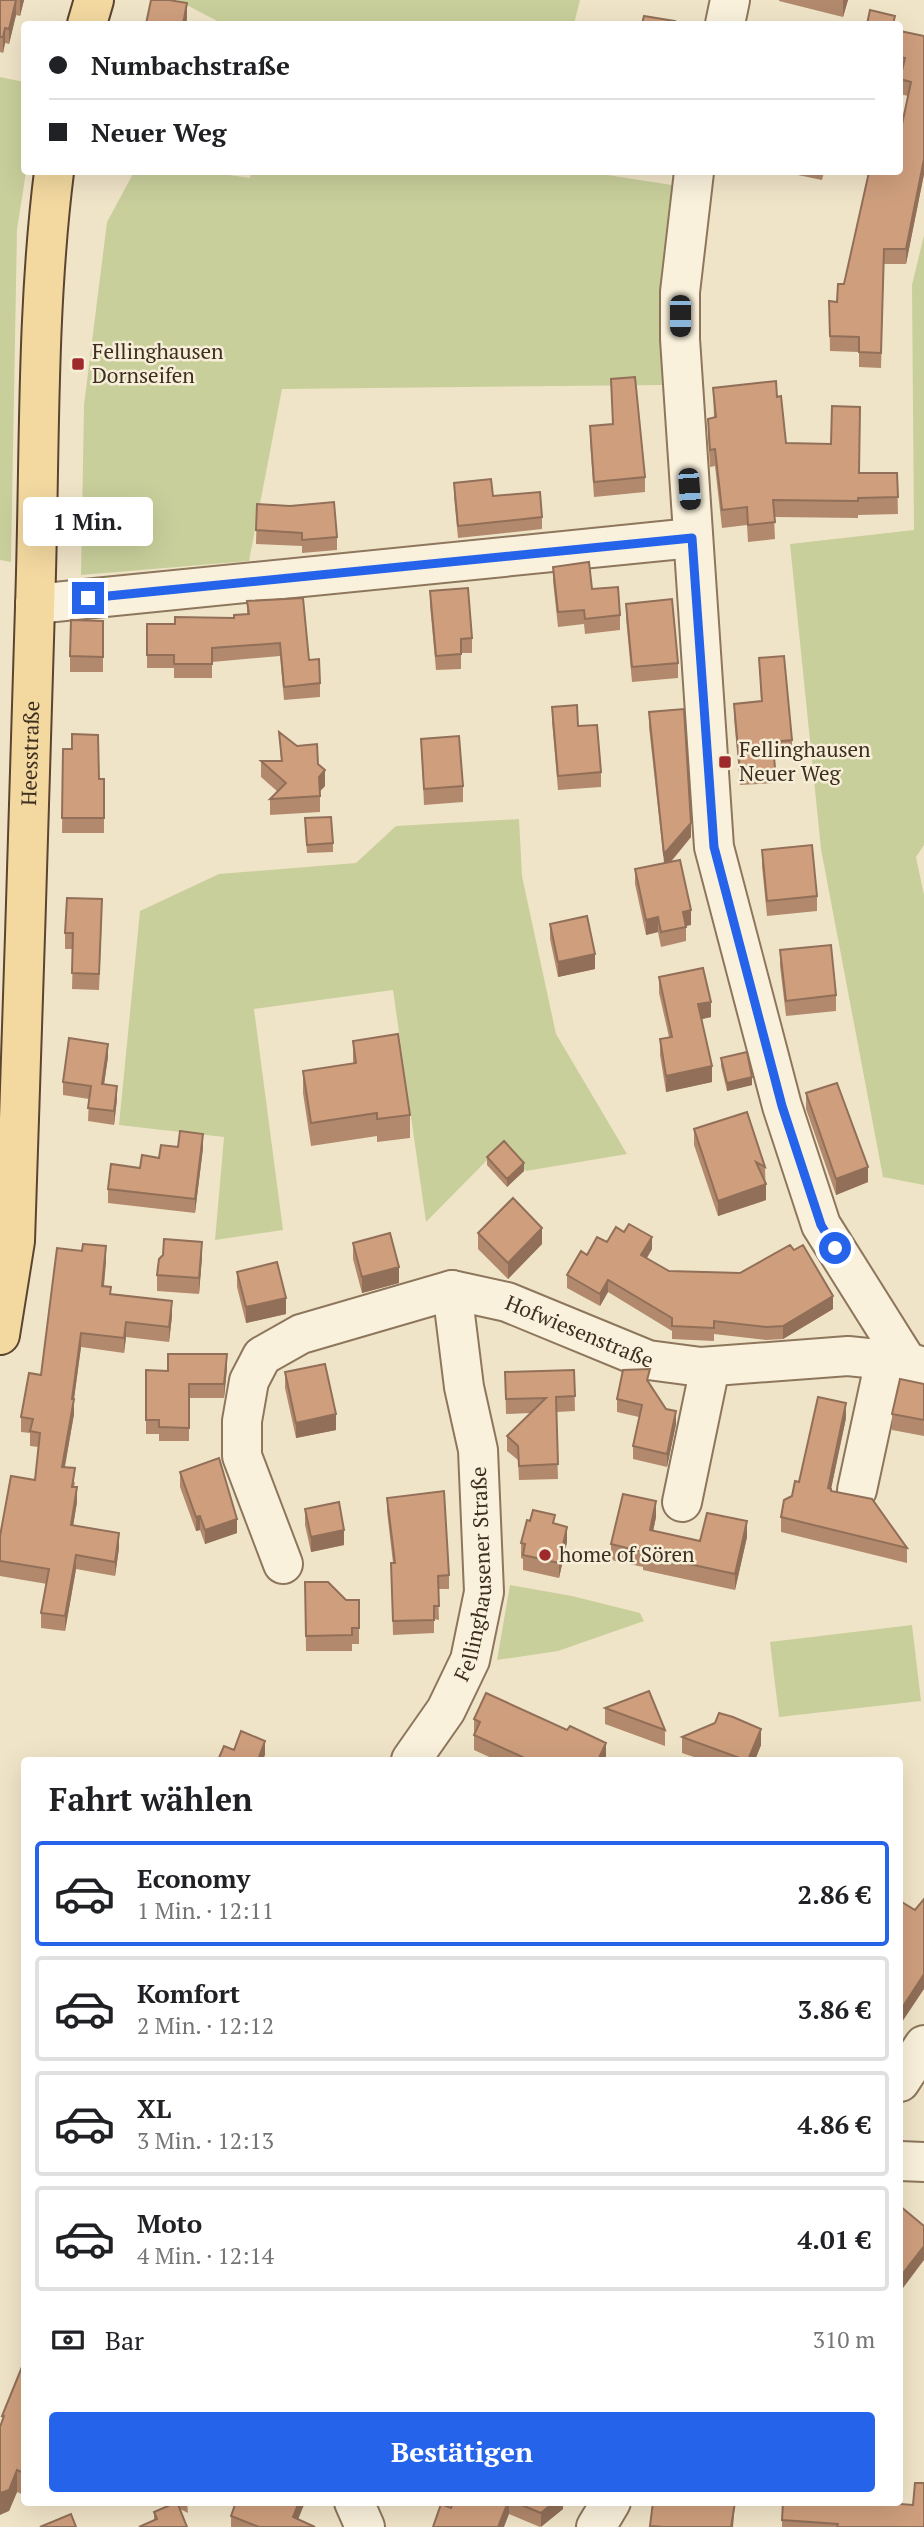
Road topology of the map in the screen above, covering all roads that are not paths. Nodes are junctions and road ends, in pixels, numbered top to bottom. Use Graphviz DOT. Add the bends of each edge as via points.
graph roads {
  1 [pos="94,0"];
  2 [pos="730,0"];
  3 [pos="88,21"];
  4 [pos="726,21"];
  5 [pos="54,175"];
  6 [pos="693,175"];
  7 [pos="692,538"];
  8 [pos="36,604"];
  9 [pos="452,1290"];
  10 [pos="0,1335"];
  11 [pos="905,1363"];
  12 [pos="710,1367"];
  13 [pos="857,1490"];
  14 [pos="682,1502"];
  15 [pos="283,1564"];
  16 [pos="413,1757"];
  17 [pos="924,2045"];
  18 [pos="903,2077"];
  19 [pos="903,2161"];
  20 [pos="924,2162"];
  21 [pos="356,2506"];
  22 [pos="609,2506"];
  23 [pos="365,2527"];
  24 [pos="596,2527"];
  1 -- 3 [label="main road"];
  2 -- 4 [label="street"];
  5 -- 8 [label="main road, Heesstraße" via="40,369"];
  6 -- 7 [label="street" via="680,292"];
  7 -- 8 [label="street"];
  7 -- 11 [label="street" via="714,847 782,1106 821,1225"];
  8 -- 10 [label="main road, Heesstraße" via="15,1241"];
  9 -- 12 [label="street, Hofwiesenstraße" via="507,1302 648,1360"];
  9 -- 15 [label="street" via="301,1334 262,1356 250,1381 242,1421 242,1456"];
  9 -- 16 [label="street, Fellinghausener Straße" via="464,1387 478,1450 484,1592 470,1660 446,1710"];
  11 -- 12 [label="street, Hofwiesenstraße" via="848,1356"];
  11 -- 13 [label="street"];
  12 -- 14 [label="street"];
  17 -- 18 [label="street"];
  19 -- 20 [label="street"];
  21 -- 23 [label="street"];
  22 -- 24 [label="street"];
}
